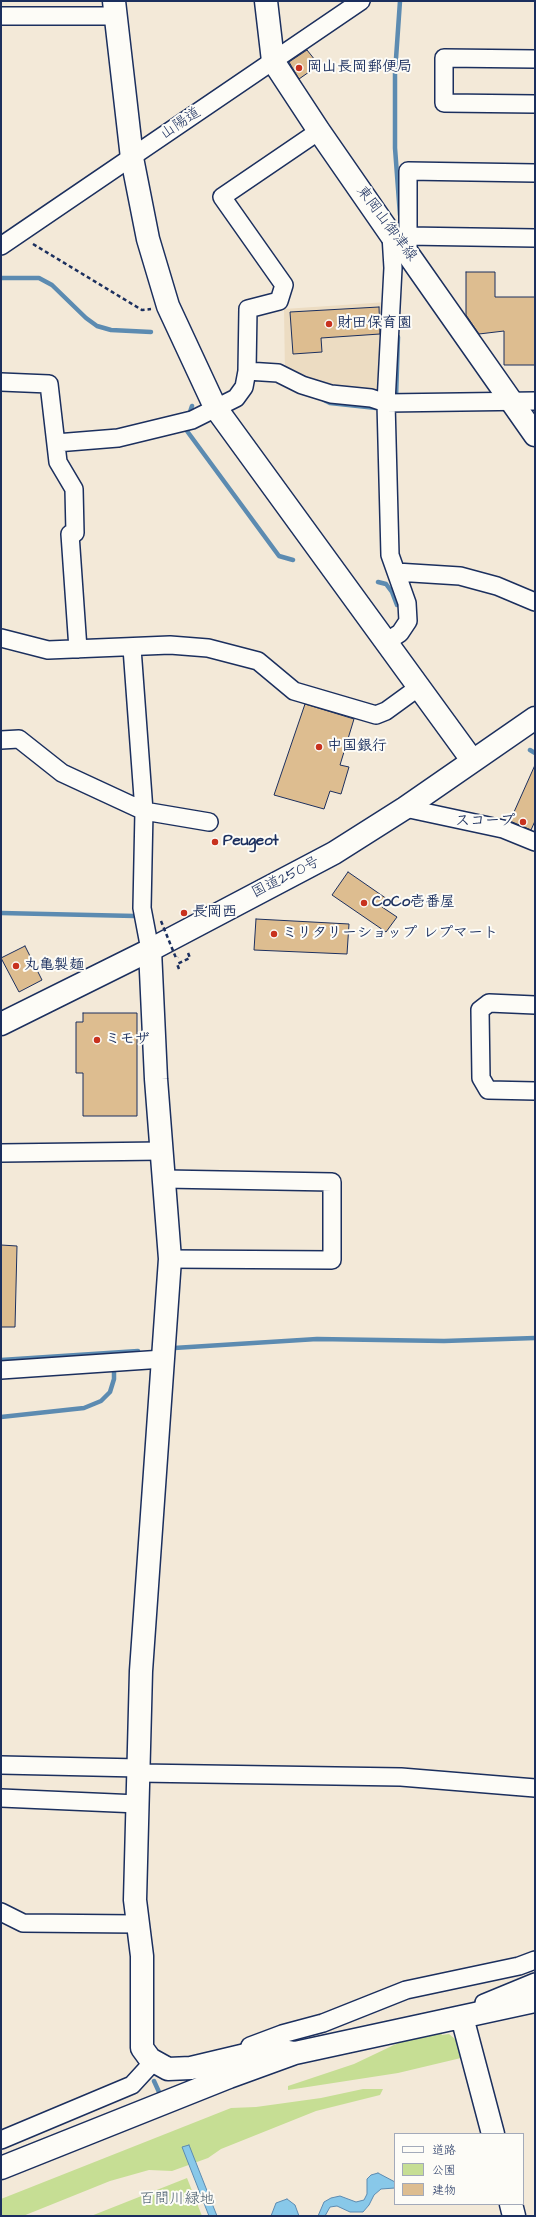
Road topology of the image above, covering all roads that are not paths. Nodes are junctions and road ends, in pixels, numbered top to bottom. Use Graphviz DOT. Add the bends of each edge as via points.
graph roads {
  1 [pos="266,1"];
  2 [pos="361,1"];
  3 [pos="115,9"];
  4 [pos="1,16"];
  5 [pos="535,59"];
  6 [pos="273,61"];
  7 [pos="535,104"];
  8 [pos="319,131"];
  9 [pos="132,158"];
  10 [pos="535,173"];
  11 [pos="535,238"];
  12 [pos="402,242"];
  13 [pos="1,246"];
  14 [pos="246,371"];
  15 [pos="1,382"];
  16 [pos="511,401"];
  17 [pos="535,401"];
  18 [pos="386,403"];
  19 [pos="215,407"];
  20 [pos="535,435"];
  21 [pos="56,443"];
  22 [pos="396,572"];
  23 [pos="535,602"];
  24 [pos="1,638"];
  25 [pos="386,642"];
  26 [pos="132,648"];
  27 [pos="78,649"];
  28 [pos="419,687"];
  29 [pos="535,718"];
  30 [pos="1,740"];
  31 [pos="472,760"];
  32 [pos="412,809"];
  33 [pos="144,811"];
  34 [pos="209,822"];
  35 [pos="535,842"];
  36 [pos="150,950"];
  37 [pos="535,1005"];
  38 [pos="1,1024"];
  39 [pos="535,1091"];
  40 [pos="162,1151"];
  41 [pos="1,1153"];
  42 [pos="165,1179"];
  43 [pos="170,1259"];
  44 [pos="163,1359"];
  45 [pos="1,1370"];
  46 [pos="1,1765"];
  47 [pos="139,1770"];
  48 [pos="535,1788"];
  49 [pos="1,1798"];
  50 [pos="138,1804"];
  51 [pos="1,1912"];
  52 [pos="136,1924"];
  53 [pos="535,1960"];
  54 [pos="535,1982"];
  55 [pos="535,2001"];
  56 [pos="484,2013"];
  57 [pos="462,2017"];
  58 [pos="295,2053"];
  59 [pos="154,2062"];
  60 [pos="191,2068"];
  61 [pos="493,2133"];
  62 [pos="1,2140"];
  63 [pos="1,2168"];
  64 [pos="511,2205"];
  65 [pos="514,2216"];
  1 -- 6 [label="main road, 東岡山御津線"];
  2 -- 6 [label="street, 山陽道"];
  3 -- 4 [label="street"];
  3 -- 9 [label="main road"];
  5 -- 7 [label="street" via="444,58 444,103"];
  6 -- 8 [label="main road, 東岡山御津線"];
  6 -- 9 [label="street, 山陽道"];
  8 -- 12 [label="main road, 東岡山御津線"];
  8 -- 14 [label="street" via="222,196 284,285 279,301 248,309"];
  9 -- 13 [label="street, 山陽道"];
  9 -- 19 [label="main road" via="148,239 168,306"];
  10 -- 12 [label="street" via="408,171"];
  11 -- 12 [label="street"];
  12 -- 16 [label="main road, 東岡山御津線"];
  12 -- 18 [label="street" via="393,268"];
  14 -- 18 [label="street" via="278,373 302,385 331,394 371,398"];
  14 -- 19 [label="street" via="244,387 236,398"];
  15 -- 21 [label="street" via="49,384"];
  16 -- 17 [label="street"];
  16 -- 18 [label="street"];
  16 -- 20 [label="main road, 東岡山御津線"];
  18 -- 22 [label="street" via="390,555"];
  19 -- 21 [label="street" via="186,421 118,438"];
  19 -- 25 [label="main road"];
  21 -- 27 [label="street" via="58,462 74,489 76,533 70,534"];
  22 -- 23 [label="street" via="460,576 497,586"];
  22 -- 25 [label="street" via="407,603 408,621 400,633"];
  24 -- 27 [label="street" via="48,650"];
  25 -- 28 [label="main road"];
  26 -- 27 [label="street"];
  26 -- 28 [label="street" via="170,644 208,648 258,661 294,692 376,715 386,711"];
  26 -- 33 [label="street"];
  28 -- 31 [label="main road"];
  29 -- 31 [label="main road, 国道250号"];
  30 -- 33 [label="street" via="19,739 62,773"];
  31 -- 32 [label="main road, 国道250号"];
  32 -- 35 [label="street" via="503,829"];
  32 -- 36 [label="main road, 国道250号"];
  33 -- 34 [label="street"];
  33 -- 36 [label="street" via="142,908"];
  36 -- 38 [label="main road, 国道250号"];
  36 -- 40 [label="main road"];
  37 -- 39 [label="street" via="490,1003 480,1010 480,1078 488,1090"];
  40 -- 41 [label="street"];
  40 -- 42 [label="main road"];
  42 -- 43 [label="main road"];
  42 -- 43 [label="street" via="332,1182 332,1260"];
  43 -- 44 [label="main road"];
  44 -- 45 [label="street"];
  44 -- 47 [label="main road" via="142,1637"];
  46 -- 47 [label="street"];
  47 -- 48 [label="street" via="401,1777"];
  47 -- 50 [label="main road"];
  49 -- 50 [label="street"];
  50 -- 52 [label="main road"];
  51 -- 52 [label="street" via="23,1923"];
  52 -- 59 [label="main road" via="142,1956 142,2048"];
  53 -- 60 [label="street" via="519,1966 406,1990 323,2023 282,2034"];
  54 -- 56 [label="street" via="484,2003"];
  55 -- 56 [label="main road"];
  56 -- 57 [label="main road"];
  57 -- 58 [label="main road"];
  57 -- 61 [label="main road"];
  58 -- 60 [label="main road" via="271,2049"];
  58 -- 63 [label="main road"];
  59 -- 60 [label="main road" via="168,2069"];
  59 -- 62 [label="street" via="132,2086"];
  64 -- 65 [label="main road"];
}
